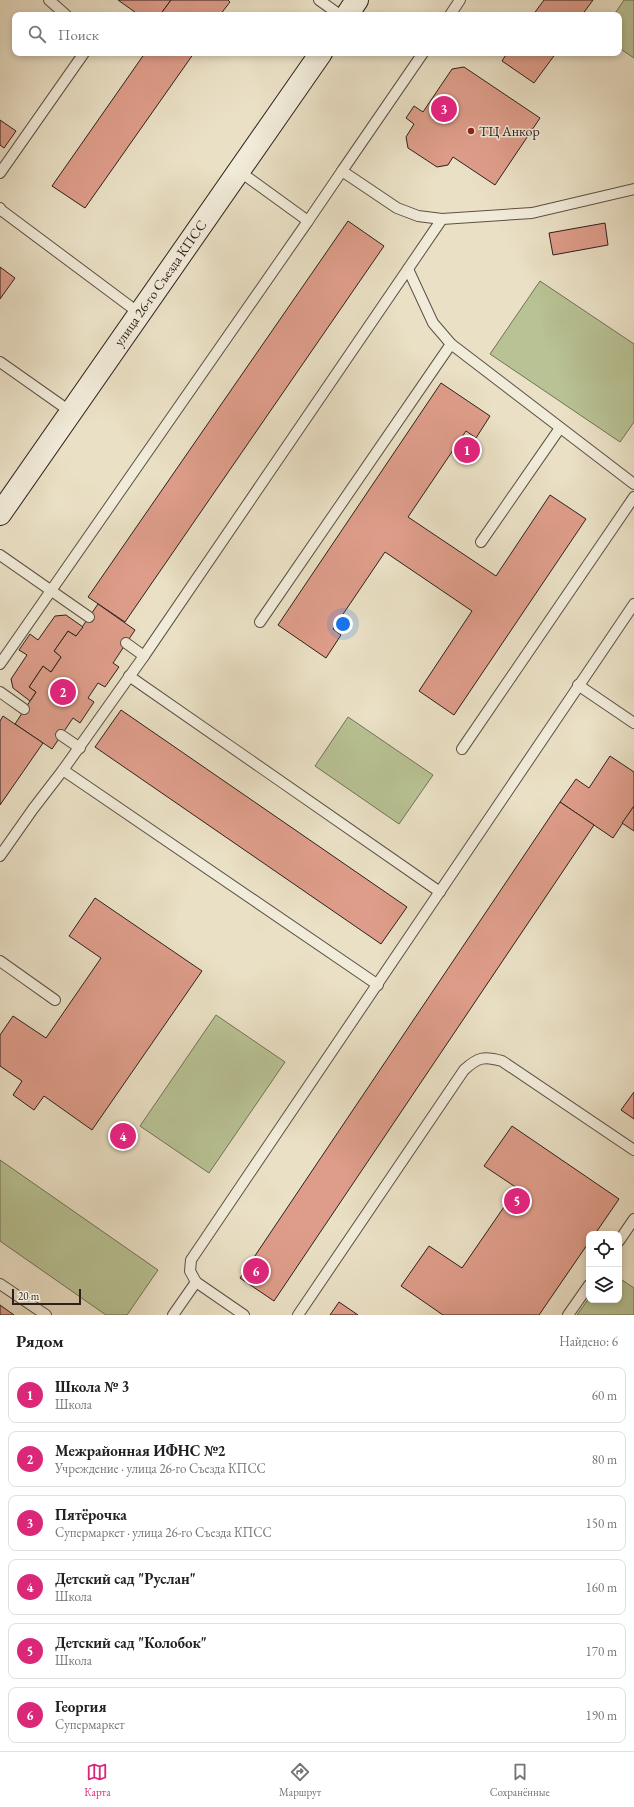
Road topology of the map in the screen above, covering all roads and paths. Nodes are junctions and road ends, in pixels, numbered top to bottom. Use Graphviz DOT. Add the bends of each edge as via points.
graph roads {
  1 [pos="49,0"];
  2 [pos="319,0"];
  3 [pos="358,0"];
  4 [pos="460,0"];
  5 [pos="62,12"];
  6 [pos="336,12"];
  7 [pos="349,12"];
  8 [pos="452,12"];
  9 [pos="82,56"];
  10 [pos="319,56"];
  11 [pos="422,56"];
  12 [pos="238,171"];
  13 [pos="342,171"];
  14 [pos="0,173"];
  15 [pos="634,189"];
  16 [pos="0,208"];
  17 [pos="442,219"];
  18 [pos="308,221"];
  19 [pos="408,269"];
  20 [pos="139,313"];
  21 [pos="451,344"];
  22 [pos="0,362"];
  23 [pos="71,412"];
  24 [pos="560,428"];
  25 [pos="634,484"];
  26 [pos="634,497"];
  27 [pos="0,514"];
  28 [pos="481,542"];
  29 [pos="0,555"];
  30 [pos="51,591"];
  31 [pos="634,604"];
  32 [pos="89,617"];
  33 [pos="260,622"];
  34 [pos="126,643"];
  35 [pos="144,656"];
  36 [pos="0,664"];
  37 [pos="129,676"];
  38 [pos="578,685"];
  39 [pos="0,692"];
  40 [pos="24,709"];
  41 [pos="634,723"];
  42 [pos="61,735"];
  43 [pos="80,748"];
  44 [pos="462,749"];
  45 [pos="63,770"];
  46 [pos="0,856"];
  47 [pos="440,892"];
  48 [pos="0,961"];
  49 [pos="378,985"];
  50 [pos="55,1000"];
  51 [pos="634,1150"];
  52 [pos="634,1219"];
  53 [pos="622,1237"];
  54 [pos="196,1282"];
  55 [pos="0,1284"];
  56 [pos="586,1288"];
  57 [pos="46,1315"];
  58 [pos="173,1315"];
  59 [pos="244,1315"];
  60 [pos="298,1315"];
  61 [pos="568,1315"];
  1 -- 5 [label="lane"];
  2 -- 6 [label="lane"];
  3 -- 7 [label="main road"];
  4 -- 8 [label="lane"];
  9 -- 14 [label="lane"];
  10 -- 12 [label="main road, улица 26-го Съезда КПСС"];
  11 -- 13 [label="lane"];
  12 -- 18 [label="lane"];
  12 -- 20 [label="main road, улица 26-го Съезда КПСС"];
  13 -- 17 [label="lane" via="397,208 418,216"];
  13 -- 18 [label="lane"];
  15 -- 17 [label="lane" via="532,213"];
  16 -- 20 [label="lane"];
  17 -- 19 [label="lane"];
  18 -- 30 [label="lane"];
  19 -- 21 [label="lane" via="434,323"];
  19 -- 35 [label="lane"];
  20 -- 23 [label="main road, улица 26-го Съезда КПСС"];
  21 -- 24 [label="lane"];
  21 -- 33 [label="lane"];
  22 -- 23 [label="lane"];
  23 -- 27 [label="main road, улица 26-го Съезда КПСС"];
  24 -- 25 [label="lane"];
  24 -- 28 [label="lane"];
  26 -- 44 [label="lane"];
  29 -- 30 [label="lane"];
  30 -- 32 [label="lane"];
  30 -- 36 [label="lane"];
  31 -- 38 [label="lane"];
  34 -- 35 [label="lane"];
  35 -- 37 [label="lane"];
  37 -- 43 [label="lane"];
  37 -- 47 [label="lane"];
  38 -- 41 [label="lane"];
  38 -- 47 [label="lane"];
  39 -- 40 [label="lane"];
  42 -- 43 [label="lane"];
  43 -- 45 [label="lane"];
  45 -- 46 [label="lane"];
  45 -- 49 [label="lane"];
  47 -- 49 [label="lane"];
  48 -- 50 [label="lane"];
  49 -- 54 [label="lane" via="191,1260 190,1271"];
  51 -- 60 [label="lane" via="502,1061 489,1057 475,1060 464,1070"];
  52 -- 53 [label="lane"];
  54 -- 58 [label="lane"];
  54 -- 59 [label="lane"];
  55 -- 57 [label="lane"];
  56 -- 61 [label="lane"];
}
